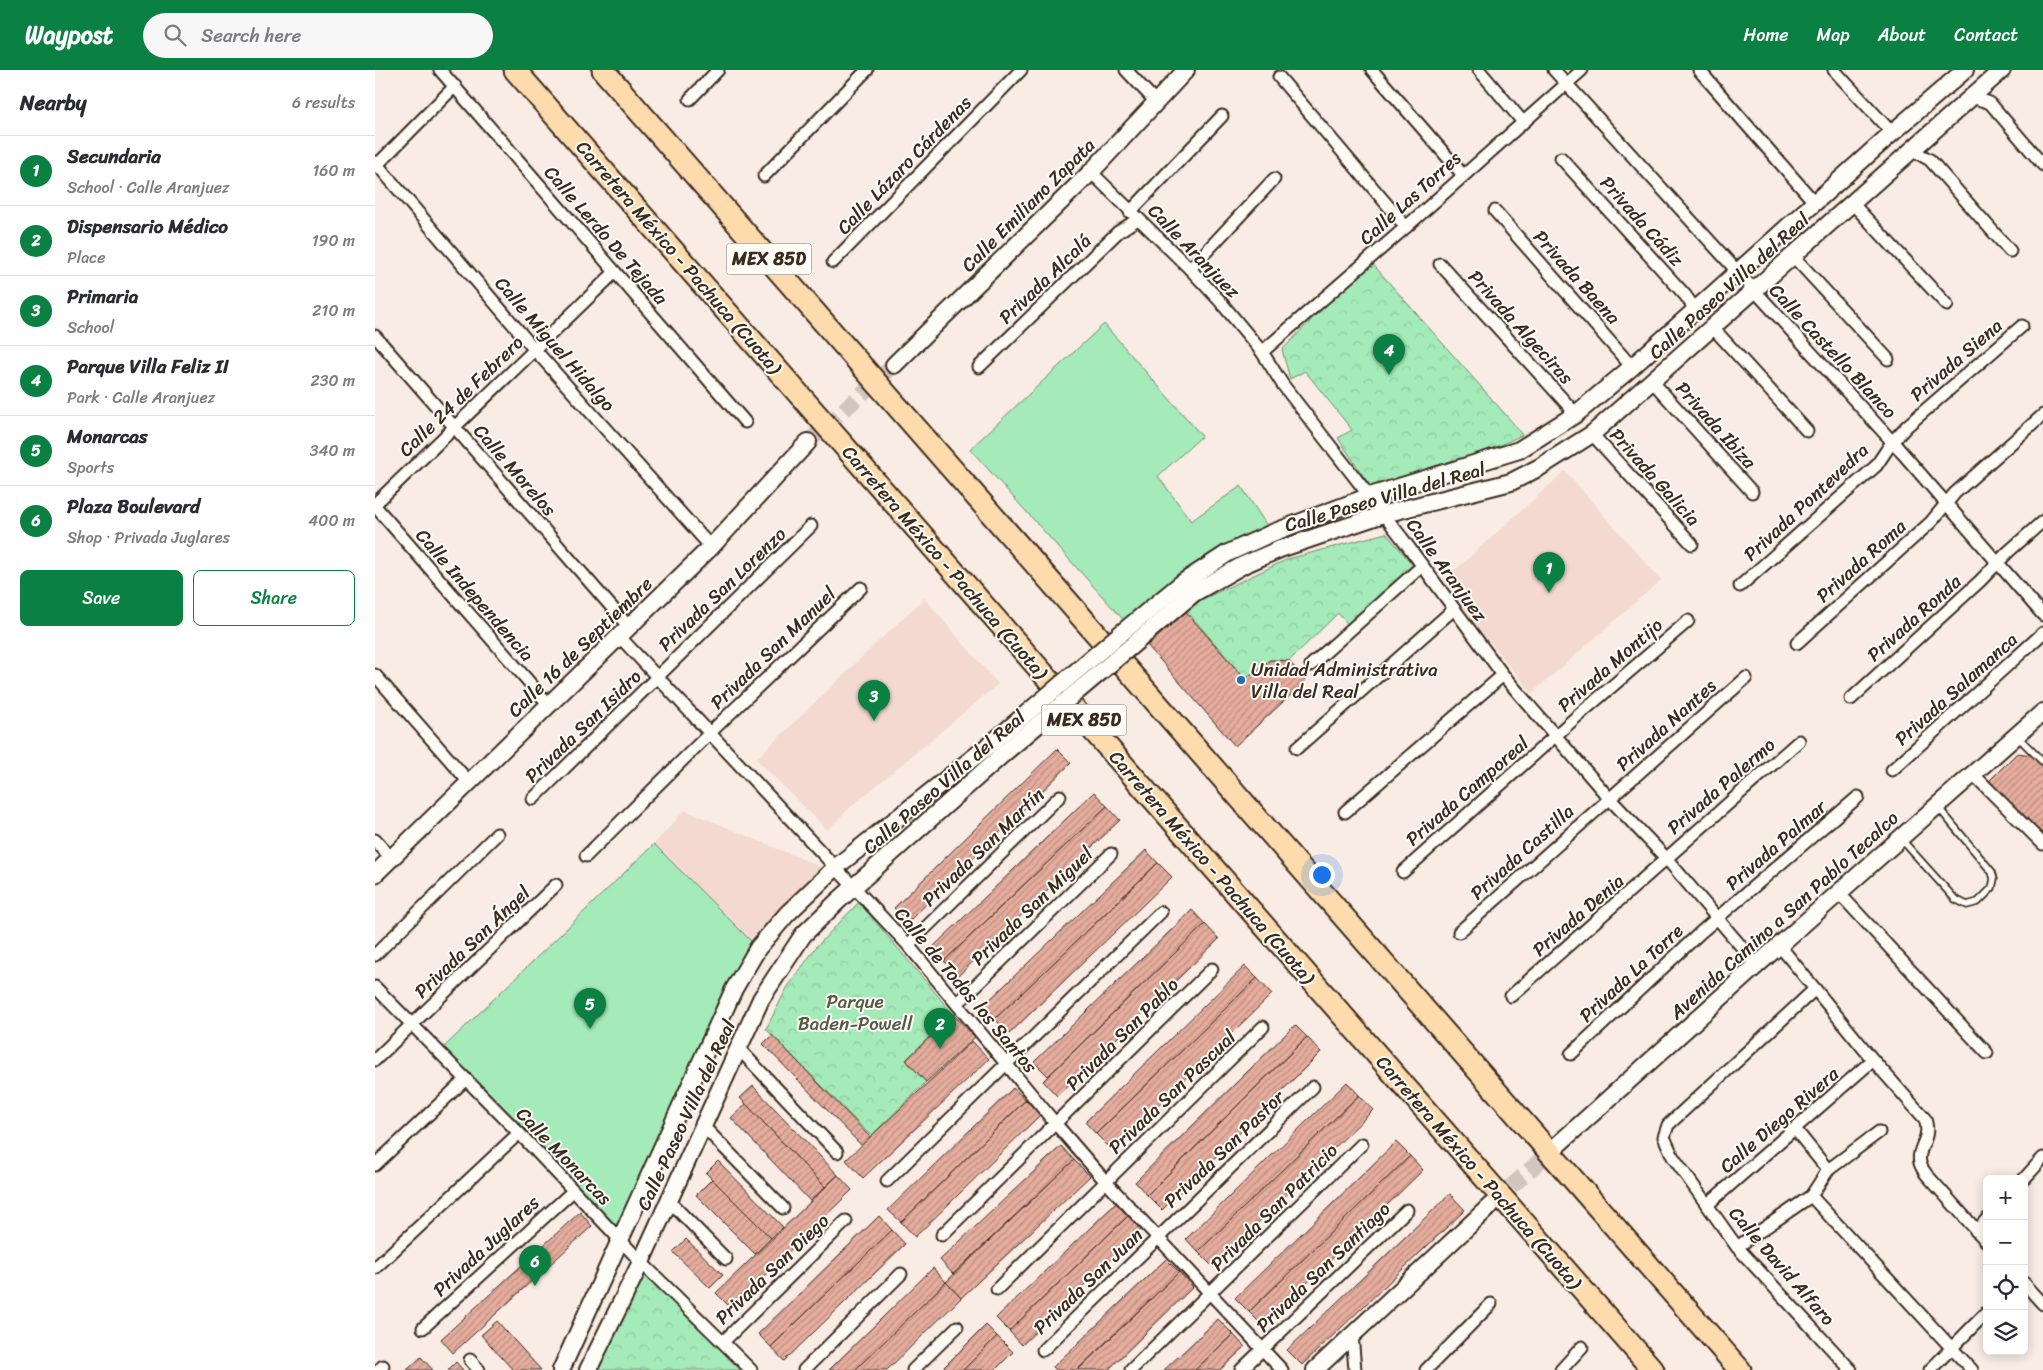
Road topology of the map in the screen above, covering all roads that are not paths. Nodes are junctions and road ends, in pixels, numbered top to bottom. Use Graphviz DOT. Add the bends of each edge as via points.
graph roads {
  1 [pos="440,70"];
  2 [pos="515,70"];
  3 [pos="603,70"];
  4 [pos="718,70"];
  5 [pos="867,70"];
  6 [pos="1021,70"];
  7 [pos="1126,70"];
  8 [pos="1186,70"];
  9 [pos="1371,70"];
  10 [pos="1479,70"];
  11 [pos="1554,70"];
  12 [pos="1582,70"];
  13 [pos="1699,70"];
  14 [pos="1834,70"];
  15 [pos="1965,70"];
  16 [pos="2002,70"];
  17 [pos="1279,77"];
  18 [pos="1566,84"];
  19 [pos="455,86"];
  20 [pos="1972,97"];
  21 [pos="690,100"];
  22 [pos="1156,102"];
  23 [pos="1222,116"];
  24 [pos="1523,122"];
  25 [pos="1892,133"];
  26 [pos="1913,150"];
  27 [pos="1561,158"];
  28 [pos="376,165"];
  29 [pos="2043,165"];
  30 [pos="1091,172"];
  31 [pos="1463,175"];
  32 [pos="764,176"];
  33 [pos="1274,179"];
  34 [pos="1815,203"];
  35 [pos="1852,203"];
  36 [pos="1495,212"];
  37 [pos="1134,215"];
  38 [pos="1406,227"];
  39 [pos="2010,251"];
  40 [pos="1794,257"];
  41 [pos="833,262"];
  42 [pos="1440,264"];
  43 [pos="1190,269"];
  44 [pos="615,272"];
  45 [pos="1737,273"];
  46 [pos="1754,292"];
  47 [pos="1947,305"];
  48 [pos="1695,309"];
  49 [pos="2022,326"];
  50 [pos="1713,328"];
  51 [pos="375,336"];
  52 [pos="535,350"];
  53 [pos="1262,352"];
  54 [pos="1888,359"];
  55 [pos="894,365"];
  56 [pos="979,367"];
  57 [pos="1632,367"];
  58 [pos="1653,381"];
  59 [pos="1576,414"];
  60 [pos="2043,415"];
  61 [pos="745,422"];
  62 [pos="454,427"];
  63 [pos="1807,431"];
  64 [pos="1593,434"];
  65 [pos="808,442"];
  66 [pos="1892,442"];
  67 [pos="1752,492"];
  68 [pos="1370,496"];
  69 [pos="1947,502"];
  70 [pos="375,505"];
  71 [pos="1384,514"];
  72 [pos="2043,522"];
  73 [pos="811,526"];
  74 [pos="1692,544"];
  75 [pos="711,547"];
  76 [pos="1999,562"];
  77 [pos="1422,566"];
  78 [pos="1741,586"];
  79 [pos="861,588"];
  80 [pos="1454,609"];
  81 [pos="2043,615"];
  82 [pos="1688,621"];
  83 [pos="624,632"];
  84 [pos="2043,632"];
  85 [pos="1797,643"];
  86 [pos="1311,665"];
  87 [pos="375,675"];
  88 [pos="1503,676"];
  89 [pos="657,677"];
  90 [pos="1745,678"];
  91 [pos="1851,699"];
  92 [pos="550,706"];
  93 [pos="2043,712"];
  94 [pos="710,735"];
  95 [pos="2016,736"];
  96 [pos="1555,737"];
  97 [pos="1799,741"];
  98 [pos="998,748"];
  99 [pos="1297,748"];
  100 [pos="2043,762"];
  101 [pos="1892,770"];
  102 [pos="1973,774"];
  103 [pos="469,782"];
  104 [pos="1060,796"];
  105 [pos="1858,797"];
  106 [pos="1609,798"];
  107 [pos="533,799"];
  108 [pos="1937,806"];
  109 [pos="1345,812"];
  110 [pos="497,834"];
  111 [pos="1901,838"];
  112 [pos="375,840"];
  113 [pos="2043,844"];
  114 [pos="1111,854"];
  115 [pos="586,856"];
  116 [pos="391,858"];
  117 [pos="1666,858"];
  118 [pos="836,867"];
  119 [pos="1403,872"];
  120 [pos="375,874"];
  121 [pos="556,886"];
  122 [pos="855,887"];
  123 [pos="1839,893"];
  124 [pos="1161,912"];
  125 [pos="1716,919"];
  126 [pos="1459,932"];
  127 [pos="908,945"];
  128 [pos="1779,945"];
  129 [pos="375,955"];
  130 [pos="1757,965"];
  131 [pos="1213,969"];
  132 [pos="375,987"];
  133 [pos="1815,989"];
  134 [pos="1511,996"];
  135 [pos="957,1004"];
  136 [pos="411,1024"];
  137 [pos="1263,1027"];
  138 [pos="739,1049"];
  139 [pos="1987,1052"];
  140 [pos="1571,1054"];
  141 [pos="375,1060"];
  142 [pos="1873,1060"];
  143 [pos="1006,1063"];
  144 [pos="465,1079"];
  145 [pos="1313,1087"];
  146 [pos="1055,1123"];
  147 [pos="703,1127"];
  148 [pos="1795,1129"];
  149 [pos="1879,1132"];
  150 [pos="519,1134"];
  151 [pos="1362,1144"];
  152 [pos="1553,1149"];
  153 [pos="837,1152"];
  154 [pos="2043,1158"];
  155 [pos="375,1165"];
  156 [pos="1828,1170"];
  157 [pos="2028,1175"];
  158 [pos="887,1181"];
  159 [pos="1105,1182"];
  160 [pos="573,1190"];
  161 [pos="1811,1196"];
  162 [pos="669,1201"];
  163 [pos="1491,1205"];
  164 [pos="1707,1205"];
  165 [pos="783,1208"];
  166 [pos="1407,1210"];
  167 [pos="1986,1220"];
  168 [pos="846,1221"];
  169 [pos="1976,1230"];
  170 [pos="942,1235"];
  171 [pos="1159,1237"];
  172 [pos="1983,1238"];
  173 [pos="621,1242"];
  174 [pos="1737,1247"];
  175 [pos="726,1259"];
  176 [pos="641,1262"];
  177 [pos="375,1268"];
  178 [pos="901,1274"];
  179 [pos="2028,1287"];
  180 [pos="997,1289"];
  181 [pos="1210,1294"];
  182 [pos="2028,1298"];
  183 [pos="2042,1302"];
  184 [pos="1491,1304"];
  185 [pos="1983,1316"];
  186 [pos="957,1327"];
  187 [pos="423,1328"];
  188 [pos="1352,1334"];
  189 [pos="723,1342"];
  190 [pos="1582,1347"];
  191 [pos="1951,1347"];
  192 [pos="1263,1348"];
  193 [pos="1043,1350"];
  194 [pos="470,1360"];
  195 [pos="479,1370"];
  196 [pos="561,1370"];
  197 [pos="588,1370"];
  198 [pos="751,1370"];
  199 [pos="804,1370"];
  200 [pos="913,1370"];
  201 [pos="1131,1370"];
  202 [pos="1241,1370"];
  203 [pos="1282,1370"];
  204 [pos="1315,1370"];
  205 [pos="1355,1370"];
  206 [pos="1426,1370"];
  207 [pos="1561,1370"];
  208 [pos="1653,1370"];
  209 [pos="1741,1370"];
  210 [pos="1851,1370"];
  211 [pos="1930,1370"];
  212 [pos="1972,1370"];
  1 -- 19 [label="street, Calle Lerdo De Tejada"];
  2 -- 208 [label="highway, Carretera México - Pachuca (Cuota) / MEX 85D"];
  3 -- 209 [label="highway, MEX 85D"];
  4 -- 21 [label="street"];
  5 -- 32 [label="street"];
  6 -- 41 [label="street, Calle Lázaro Cárdenas"];
  7 -- 22 [label="street"];
  8 -- 22 [label="street, Calle Emiliano Zapata"];
  9 -- 31 [label="street"];
  10 -- 24 [label="street"];
  11 -- 18 [label="street, Calle Castello Blanco"];
  12 -- 18 [label="street, Calle Las Torres"];
  13 -- 34 [label="street"];
  14 -- 25 [label="street"];
  15 -- 25 [label="street, Calle Paseo Villa del Real"];
  16 -- 20 [label="street, Calle Paseo Villa del Real"];
  17 -- 38 [label="street"];
  18 -- 24 [label="street, Calle Las Torres"];
  18 -- 45 [label="street, Calle Castello Blanco"];
  19 -- 28 [label="street"];
  19 -- 44 [label="street, Calle Lerdo De Tejada"];
  20 -- 26 [label="street, Calle Paseo Villa del Real"];
  20 -- 29 [label="street" via="1990,103"];
  22 -- 30 [label="street, Calle Emiliano Zapata"];
  23 -- 37 [label="street, Privada Alcalá"];
  24 -- 31 [label="street, Calle Las Torres"];
  25 -- 34 [label="street, Calle Paseo Villa del Real"];
  26 -- 35 [label="street, Calle Paseo Villa del Real"];
  26 -- 39 [label="street" via="1930,160"];
  27 -- 48 [label="street, Privada Cádiz"];
  28 -- 52 [label="street, Calle Miguel Hidalgo"];
  30 -- 37 [label="street, Calle Aranjuez"];
  30 -- 55 [label="street, Calle Emiliano Zapata"];
  31 -- 38 [label="street, Calle Las Torres"];
  33 -- 43 [label="street"];
  34 -- 45 [label="street, Calle Paseo Villa del Real"];
  35 -- 40 [label="street, Calle Paseo Villa del Real"];
  35 -- 47 [label="street"];
  36 -- 57 [label="street, Privada Baena"];
  37 -- 43 [label="street, Calle Aranjuez"];
  37 -- 56 [label="street, Privada Alcalá"];
  38 -- 53 [label="street, Calle Las Torres"];
  40 -- 46 [label="street, Calle Paseo Villa del Real"];
  40 -- 54 [label="street"];
  42 -- 59 [label="street, Privada Algeciras"];
  43 -- 53 [label="street, Calle Aranjuez"];
  44 -- 52 [label="street, Calle 24 de Febrero"];
  44 -- 61 [label="street, Calle Lerdo De Tejada"];
  45 -- 46 [label="street, Calle Castello Blanco"];
  45 -- 48 [label="street, Calle Paseo Villa del Real"];
  46 -- 50 [label="street, Calle Paseo Villa del Real"];
  46 -- 66 [label="street, Calle Castello Blanco"];
  48 -- 57 [label="street, Calle Paseo Villa del Real"];
  49 -- 66 [label="street, Privada Siena"];
  50 -- 58 [label="street, Calle Paseo Villa del Real"];
  50 -- 63 [label="street"];
  51 -- 62 [label="street, Calle Morelos"];
  52 -- 62 [label="street, Calle 24 de Febrero"];
  52 -- 75 [label="street, Calle Miguel Hidalgo"];
  53 -- 68 [label="street, Calle Aranjuez"];
  57 -- 59 [label="street, Calle Paseo Villa del Real"];
  58 -- 64 [label="street, Calle Paseo Villa del Real"];
  58 -- 67 [label="street, Privada Ibiza"];
  59 -- 68 [label="street, Calle Paseo Villa del Real" via="1519,450"];
  60 -- 69 [label="street, Privada Roma"];
  62 -- 70 [label="street, Calle 24 de Febrero"];
  62 -- 83 [label="street, Calle Morelos"];
  64 -- 71 [label="street, Calle Paseo Villa del Real" via="1511,482"];
  64 -- 74 [label="street, Privada Galicia"];
  65 -- 75 [label="street, Calle 16 de Septiembre"];
  66 -- 69 [label="street, Calle Castello Blanco"];
  66 -- 78 [label="street, Privada Pontevedra" via="1877,466"];
  68 -- 71 [label="street, Calle Aranjuez"];
  68 -- 98 [label="street, Calle Paseo Villa del Real, bridge" via="1228,553 1182,583 1119,635"];
  69 -- 76 [label="street, Calle Castello Blanco"];
  69 -- 85 [label="street, Privada Roma" via="1931,522"];
  70 -- 92 [label="street, Calle Independencia"];
  71 -- 77 [label="street, Calle Aranjuez"];
  71 -- 98 [label="street, Calle Paseo Villa del Real, bridge" via="1281,549 1243,565 1194,593 1129,648"];
  72 -- 76 [label="street, Privada Ronda"];
  73 -- 89 [label="street, Privada San Lorenzo"];
  75 -- 83 [label="street, Calle 16 de Septiembre"];
  76 -- 81 [label="street, Calle Castello Blanco"];
  76 -- 91 [label="street, Privada Ronda"];
  77 -- 80 [label="street, Calle Aranjuez"];
  77 -- 86 [label="street"];
  79 -- 94 [label="street, Privada San Manuel"];
  80 -- 88 [label="street, Calle Aranjuez"];
  80 -- 99 [label="street"];
  82 -- 96 [label="street, Privada Montijo"];
  83 -- 89 [label="street, Calle de Todos los Santos"];
  83 -- 92 [label="street, Calle 16 de Septiembre"];
  84 -- 101 [label="street, Privada Salamanca"];
  87 -- 103 [label="street"];
  88 -- 96 [label="street, Calle Aranjuez"];
  88 -- 109 [label="street"];
  89 -- 94 [label="street, Calle de Todos los Santos"];
  89 -- 107 [label="street, Privada San Isidro"];
  90 -- 106 [label="street, Privada Nantes"];
  92 -- 103 [label="street, Calle 16 de Septiembre"];
  93 -- 95 [label="street, Avenida Camino a San Pablo Tecalco"];
  94 -- 115 [label="street, Privada San Manuel"];
  94 -- 118 [label="street, Calle de Todos los Santos"];
  95 -- 100 [label="lane"];
  95 -- 102 [label="street, Avenida Camino a San Pablo Tecalco"];
  96 -- 106 [label="street, Calle Aranjuez"];
  96 -- 119 [label="street, Privada Camporeal"];
  97 -- 117 [label="street, Privada Palermo"];
  98 -- 118 [label="street, Calle Paseo Villa del Real"];
  98 -- 122 [label="street, Calle Paseo Villa del Real"];
  102 -- 108 [label="street, Avenida Camino a San Pablo Tecalco"];
  102 -- 113 [label="street"];
  103 -- 116 [label="street, Calle 16 de Septiembre"];
  104 -- 127 [label="street, Privada San Martín"];
  105 -- 125 [label="street, Privada Palmar"];
  106 -- 117 [label="street, Calle Aranjuez"];
  106 -- 126 [label="street, Privada Castilla"];
  108 -- 111 [label="street, Avenida Camino a San Pablo Tecalco"];
  108 -- 111 [label="lane" via="1995,879 1993,888 1978,902 1967,905 1955,899"];
  110 -- 129 [label="street"];
  111 -- 123 [label="street, Avenida Camino a San Pablo Tecalco"];
  112 -- 116 [label="street"];
  114 -- 135 [label="street, Privada San Miguel"];
  116 -- 120 [label="street, Calle 16 de Septiembre"];
  117 -- 125 [label="street, Calle Aranjuez"];
  117 -- 134 [label="street, Privada Denia"];
  118 -- 122 [label="street, Calle de Todos los Santos"];
  118 -- 173 [label="street, Calle Paseo Villa del Real" via="787,914 758,948 734,990"];
  121 -- 136 [label="street, Privada San Ángel"];
  122 -- 127 [label="street, Calle de Todos los Santos"];
  122 -- 138 [label="street, Calle Paseo Villa del Real" via="803,935 787,957 761,999"];
  123 -- 128 [label="street, Avenida Camino a San Pablo Tecalco"];
  123 -- 139 [label="street"];
  124 -- 143 [label="street"];
  125 -- 130 [label="street, Calle Aranjuez"];
  125 -- 140 [label="street, Privada La Torre"];
  127 -- 135 [label="street, Calle de Todos los Santos"];
  128 -- 130 [label="street, Avenida Camino a San Pablo Tecalco"];
  128 -- 133 [label="street"];
  130 -- 152 [label="street, Avenida Camino a San Pablo Tecalco"];
  131 -- 146 [label="street, Privada San Pablo"];
  132 -- 136 [label="street, Calle Monarcas"];
  133 -- 142 [label="street"];
  133 -- 164 [label="street, Calle David Alfaro" via="1668,1125 1664,1137 1673,1157"];
  135 -- 143 [label="street, Calle de Todos los Santos"];
  136 -- 141 [label="street, Privada San Ángel"];
  136 -- 144 [label="street, Calle Monarcas"];
  137 -- 159 [label="street, Privada San Pascual"];
  138 -- 147 [label="street, Calle Paseo Villa del Real"];
  138 -- 153 [label="street"];
  142 -- 148 [label="street, Calle Diego Rivera"];
  142 -- 169 [label="street" via="1925,1120 1928,1129 1920,1162 1926,1174"];
  143 -- 146 [label="street, Calle de Todos los Santos"];
  143 -- 158 [label="street"];
  144 -- 150 [label="street, Calle Monarcas"];
  144 -- 155 [label="street"];
  145 -- 171 [label="street, Privada San Pastor"];
  146 -- 159 [label="street, Calle de Todos los Santos"];
  146 -- 170 [label="street, Privada San Pablo"];
  147 -- 162 [label="street, Calle Paseo Villa del Real"];
  147 -- 165 [label="street"];
  148 -- 156 [label="street"];
  148 -- 164 [label="street, Calle Diego Rivera"];
  149 -- 156 [label="street"];
  150 -- 160 [label="street, Calle Monarcas"];
  150 -- 177 [label="street"];
  151 -- 181 [label="street, Privada San Patricio"];
  154 -- 157 [label="street"];
  156 -- 161 [label="street"];
  159 -- 171 [label="street, Calle de Todos los Santos"];
  159 -- 180 [label="street, Privada San Pascual"];
  160 -- 173 [label="street, Calle Monarcas"];
  160 -- 187 [label="street, Privada Juglares"];
  161 -- 174 [label="street"];
  161 -- 191 [label="street"];
  162 -- 175 [label="street"];
  162 -- 176 [label="street, Calle Paseo Villa del Real"];
  163 -- 188 [label="street"];
  164 -- 174 [label="street, Calle David Alfaro"];
  166 -- 192 [label="street, Privada San Santiago"];
  167 -- 169 [label="street"];
  168 -- 189 [label="street, Privada San Diego"];
  169 -- 172 [label="street"];
  171 -- 181 [label="street, Calle de Todos los Santos"];
  171 -- 193 [label="street, Privada San Juan"];
  173 -- 176 [label="street, Calle Monarcas"];
  173 -- 196 [label="street, Calle Paseo Villa del Real"];
  174 -- 210 [label="street, Calle David Alfaro"];
  176 -- 189 [label="street, Calle Monarcas"];
  176 -- 197 [label="street, Calle Paseo Villa del Real"];
  178 -- 199 [label="street"];
  179 -- 183 [label="street"];
  181 -- 192 [label="street, Calle de Todos los Santos"];
  181 -- 201 [label="street, Privada San Patricio"];
  182 -- 183 [label="street"];
  184 -- 206 [label="street"];
  185 -- 191 [label="street"];
  186 -- 200 [label="street"];
  188 -- 204 [label="street"];
  188 -- 205 [label="street"];
  189 -- 198 [label="street, Calle Monarcas"];
  190 -- 207 [label="street"];
  191 -- 211 [label="street"];
  191 -- 212 [label="street"];
  192 -- 202 [label="street, Privada San Santiago"];
  192 -- 203 [label="street, Calle de Todos los Santos"];
  194 -- 195 [label="street"];
}
